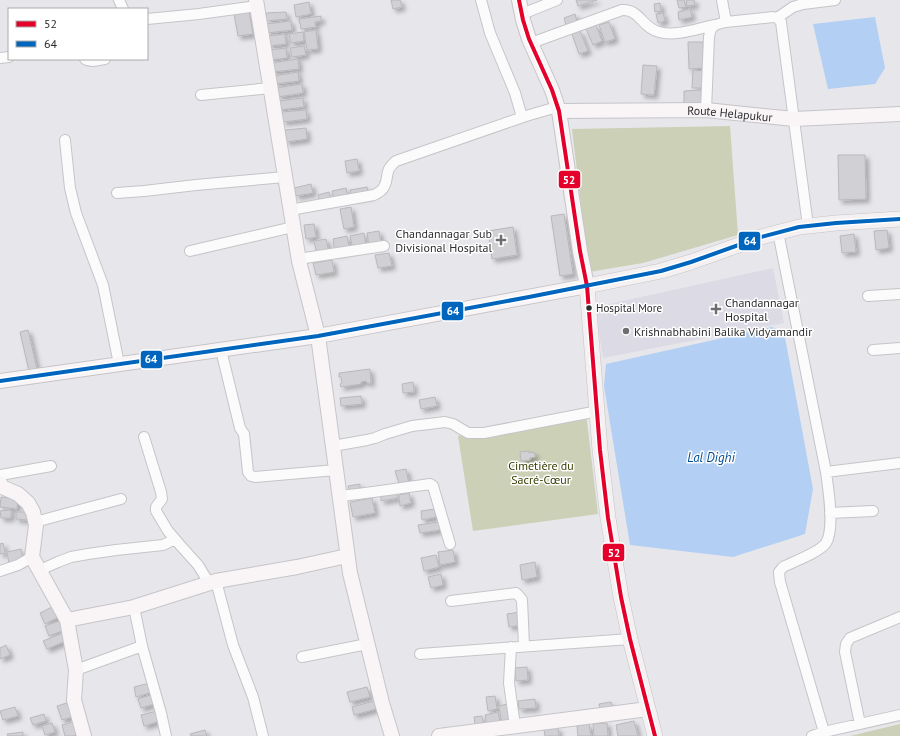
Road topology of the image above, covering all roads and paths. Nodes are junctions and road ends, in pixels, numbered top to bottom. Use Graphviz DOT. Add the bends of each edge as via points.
graph roads {
  1 [pos="481,0"];
  2 [pos="519,0"];
  3 [pos="557,0"];
  4 [pos="722,0"];
  5 [pos="835,0"];
  6 [pos="256,3"];
  7 [pos="522,14"];
  8 [pos="777,18"];
  9 [pos="148,19"];
  10 [pos="726,22"];
  11 [pos="715,25"];
  12 [pos="531,43"];
  13 [pos="86,60"];
  14 [pos="99,60"];
  15 [pos="270,88"];
  16 [pos="201,95"];
  17 [pos="558,109"];
  18 [pos="706,110"];
  19 [pos="900,114"];
  20 [pos="522,117"];
  21 [pos="794,119"];
  22 [pos="65,140"];
  23 [pos="285,177"];
  24 [pos="117,193"];
  25 [pos="290,210"];
  26 [pos="900,219"];
  27 [pos="808,226"];
  28 [pos="293,228"];
  29 [pos="778,232"];
  30 [pos="384,246"];
  31 [pos="190,251"];
  32 [pos="298,259"];
  33 [pos="587,286"];
  34 [pos="900,294"];
  35 [pos="868,296"];
  36 [pos="318,336"];
  37 [pos="900,348"];
  38 [pos="220,350"];
  39 [pos="873,350"];
  40 [pos="119,364"];
  41 [pos="0,381"];
  42 [pos="598,411"];
  43 [pos="144,437"];
  44 [pos="333,446"];
  45 [pos="900,463"];
  46 [pos="51,466"];
  47 [pos="336,470"];
  48 [pos="826,472"];
  49 [pos="0,475"];
  50 [pos="0,483"];
  51 [pos="339,496"];
  52 [pos="121,499"];
  53 [pos="873,511"];
  54 [pos="830,513"];
  55 [pos="35,522"];
  56 [pos="175,539"];
  57 [pos="450,544"];
  58 [pos="347,556"];
  59 [pos="32,557"];
  60 [pos="40,570"];
  61 [pos="0,571"];
  62 [pos="212,582"];
  63 [pos="451,601"];
  64 [pos="134,607"];
  65 [pos="900,617"];
  66 [pos="67,620"];
  67 [pos="630,639"];
  68 [pos="367,644"];
  69 [pos="142,646"];
  70 [pos="524,646"];
  71 [pos="511,647"];
  72 [pos="420,654"];
  73 [pos="302,657"];
  74 [pos="76,670"];
  75 [pos="648,709"];
  76 [pos="900,715"];
  77 [pos="860,724"];
  78 [pos="515,726"];
  79 [pos="824,732"];
  80 [pos="84,736"];
  81 [pos="166,736"];
  82 [pos="263,736"];
  83 [pos="392,736"];
  84 [pos="439,736"];
  85 [pos="655,736"];
  86 [pos="812,736"];
  1 -- 20 [label="street" via="490,33"];
  2 -- 7 [label="street"];
  3 -- 7 [label="street"];
  4 -- 10 [label="street"];
  5 -- 8 [label="street" via="793,7"];
  6 -- 9 [label="street" via="199,14"];
  6 -- 15 [label="street"];
  7 -- 12 [label="street"];
  8 -- 10 [label="street"];
  8 -- 21 [label="street" via="781,22"];
  10 -- 11 [label="street"];
  11 -- 12 [label="street" via="668,34 649,28 635,12 622,10"];
  11 -- 18 [label="street" via="710,30 709,37"];
  12 -- 17 [label="street"];
  13 -- 14 [label="street"];
  15 -- 16 [label="street"];
  15 -- 23 [label="street"];
  17 -- 18 [label="street, Route Helapukur"];
  17 -- 20 [label="street"];
  17 -- 33 [label="street"];
  18 -- 21 [label="street, Route Helapukur"];
  19 -- 21 [label="street, Route Helapukur"];
  20 -- 25 [label="street" via="396,161 388,170 382,191 374,195"];
  21 -- 27 [label="street"];
  22 -- 40 [label="street" via="76,213 103,285"];
  23 -- 24 [label="street"];
  23 -- 25 [label="street"];
  25 -- 28 [label="street"];
  26 -- 27 [label="main road"];
  27 -- 29 [label="main road"];
  28 -- 31 [label="street"];
  28 -- 32 [label="street"];
  29 -- 33 [label="main road" via="691,262"];
  29 -- 48 [label="street"];
  30 -- 32 [label="street"];
  32 -- 36 [label="street"];
  33 -- 36 [label="street"];
  33 -- 42 [label="main road"];
  34 -- 35 [label="street"];
  36 -- 38 [label="street"];
  36 -- 44 [label="street"];
  37 -- 39 [label="street"];
  38 -- 40 [label="street"];
  38 -- 47 [label="street" via="240,428 244,434 248,472 251,476"];
  40 -- 41 [label="street"];
  42 -- 44 [label="street" via="484,432 468,433 445,422 418,425 367,440"];
  42 -- 67 [label="main road" via="608,518"];
  43 -- 56 [label="street" via="161,492 162,499 156,511"];
  44 -- 47 [label="street"];
  45 -- 48 [label="street"];
  46 -- 49 [label="street"];
  47 -- 51 [label="street"];
  48 -- 54 [label="street"];
  50 -- 55 [label="street" via="2,487 18,494 28,503"];
  51 -- 57 [label="street" via="430,484 433,486"];
  51 -- 58 [label="street"];
  52 -- 55 [label="street"];
  53 -- 54 [label="street"];
  54 -- 79 [label="street" via="830,533 826,543 818,550 783,567 779,572"];
  55 -- 59 [label="street"];
  56 -- 60 [label="street" via="163,545 71,557"];
  56 -- 62 [label="street"];
  58 -- 62 [label="street"];
  58 -- 68 [label="street"];
  59 -- 60 [label="street"];
  59 -- 61 [label="street"];
  60 -- 66 [label="street"];
  62 -- 64 [label="street"];
  62 -- 82 [label="street" via="253,697"];
  63 -- 70 [label="street" via="516,593 522,600"];
  64 -- 66 [label="street"];
  64 -- 69 [label="street"];
  65 -- 77 [label="street" via="850,638 846,644 845,652"];
  66 -- 74 [label="street"];
  67 -- 70 [label="street"];
  67 -- 75 [label="main road"];
  68 -- 73 [label="street"];
  68 -- 83 [label="street"];
  69 -- 74 [label="street"];
  69 -- 81 [label="street"];
  70 -- 71 [label="street"];
  71 -- 72 [label="street"];
  71 -- 78 [label="street" via="509,684"];
  74 -- 80 [label="street" via="74,700"];
  75 -- 78 [label="street"];
  75 -- 85 [label="main road"];
  76 -- 77 [label="street"];
  77 -- 79 [label="street"];
  78 -- 84 [label="street"];
  79 -- 86 [label="street"];
}
